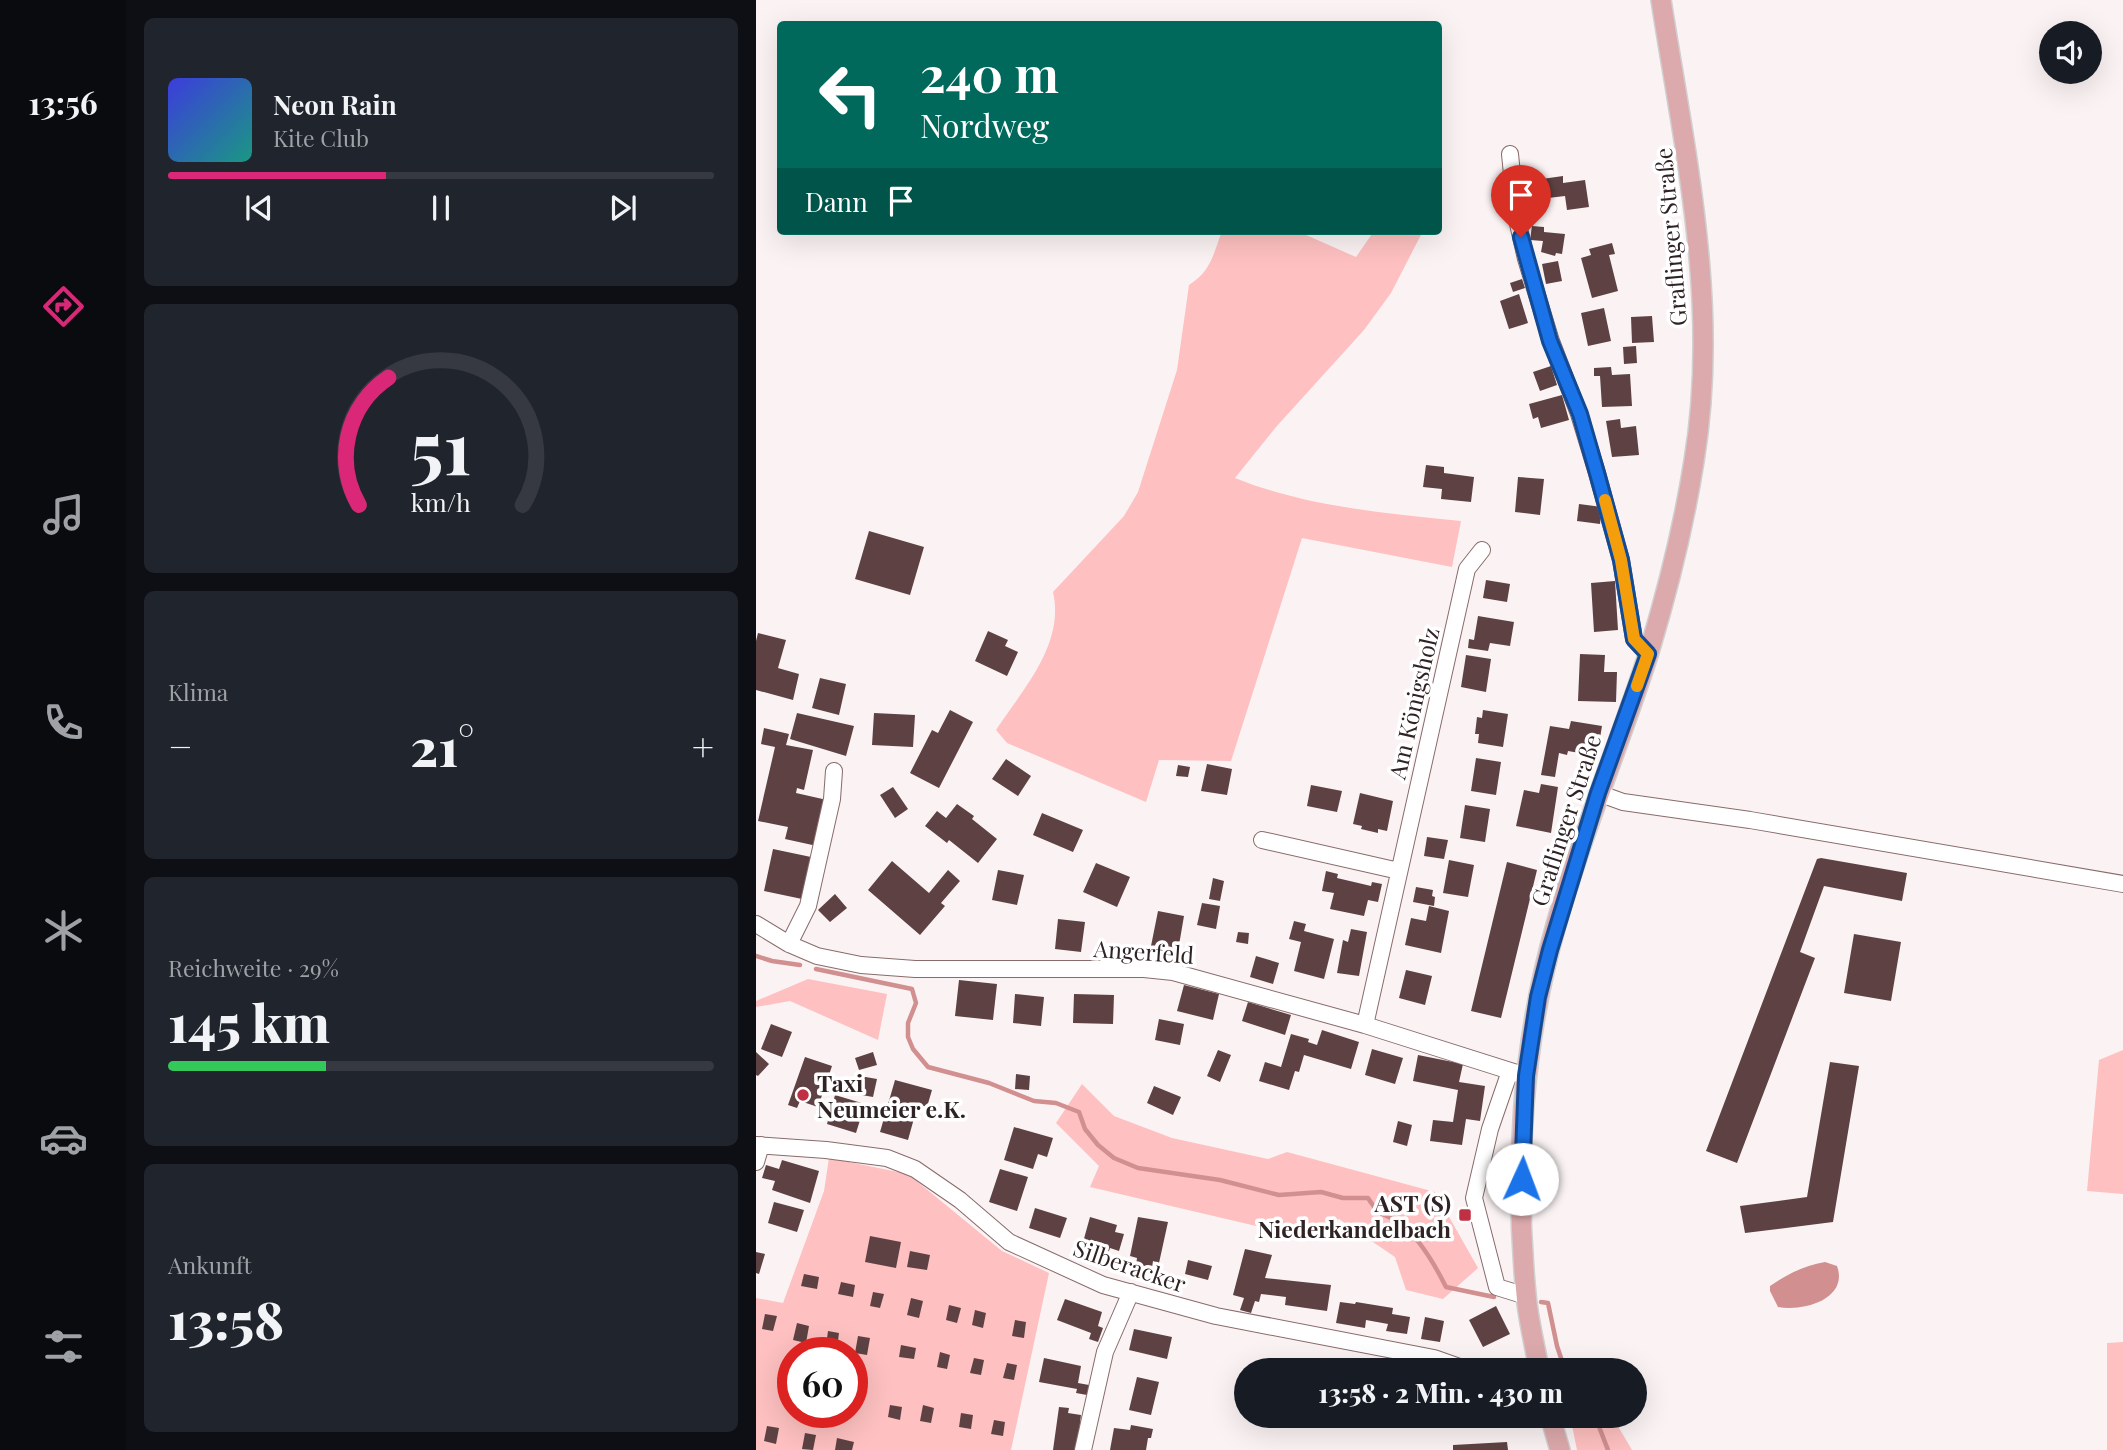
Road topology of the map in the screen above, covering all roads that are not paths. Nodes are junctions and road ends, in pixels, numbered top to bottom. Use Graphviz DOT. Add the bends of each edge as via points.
graph roads {
  1 [pos="1658,1"];
  2 [pos="1510,154"];
  3 [pos="1482,550"];
  4 [pos="1648,654"];
  5 [pos="834,771"];
  6 [pos="1598,793"];
  7 [pos="1262,840"];
  8 [pos="1399,871"];
  9 [pos="2123,884"];
  10 [pos="756,923"];
  11 [pos="789,944"];
  12 [pos="1365,1025"];
  13 [pos="1518,1073"];
  14 [pos="759,1145"];
  15 [pos="756,1162"];
  16 [pos="1131,1292"];
  17 [pos="1526,1296"];
  18 [pos="1434,1358"];
  19 [pos="1537,1358"];
  20 [pos="1554,1428"];
  21 [pos="1083,1450"];
  22 [pos="1560,1450"];
  1 -- 4 [label="main road, Graflinger Straße" via="1697,219 1703,335 1695,455 1677,550"];
  2 -- 4 [label="street" via="1526,259 1597,473 1621,560 1634,639"];
  3 -- 8 [label="street, Am Königsholz" via="1467,569"];
  4 -- 6 [label="main road, Graflinger Straße"];
  5 -- 11 [label="street" via="808,906"];
  6 -- 9 [label="street" via="1623,802"];
  6 -- 13 [label="main road, Graflinger Straße" via="1556,926"];
  7 -- 8 [label="street"];
  8 -- 12 [label="street, Am Königsholz"];
  10 -- 11 [label="street, Angerfeld"];
  11 -- 12 [label="street, Angerfeld" via="817,956 861,965 915,969 1173,972"];
  12 -- 13 [label="street, Angerfeld"];
  13 -- 17 [label="main road, Graflinger Straße"];
  13 -- 17 [label="street" via="1490,1129 1474,1198 1497,1287"];
  14 -- 15 [label="street, Silberacker"];
  14 -- 16 [label="street, Silberacker" via="887,1158 915,1169 1009,1242 1103,1285"];
  16 -- 18 [label="street, Silberacker" via="1216,1316"];
  16 -- 21 [label="street" via="1105,1352"];
  17 -- 19 [label="main road, Graflinger Straße"];
  20 -- 22 [label="main road"];
}
